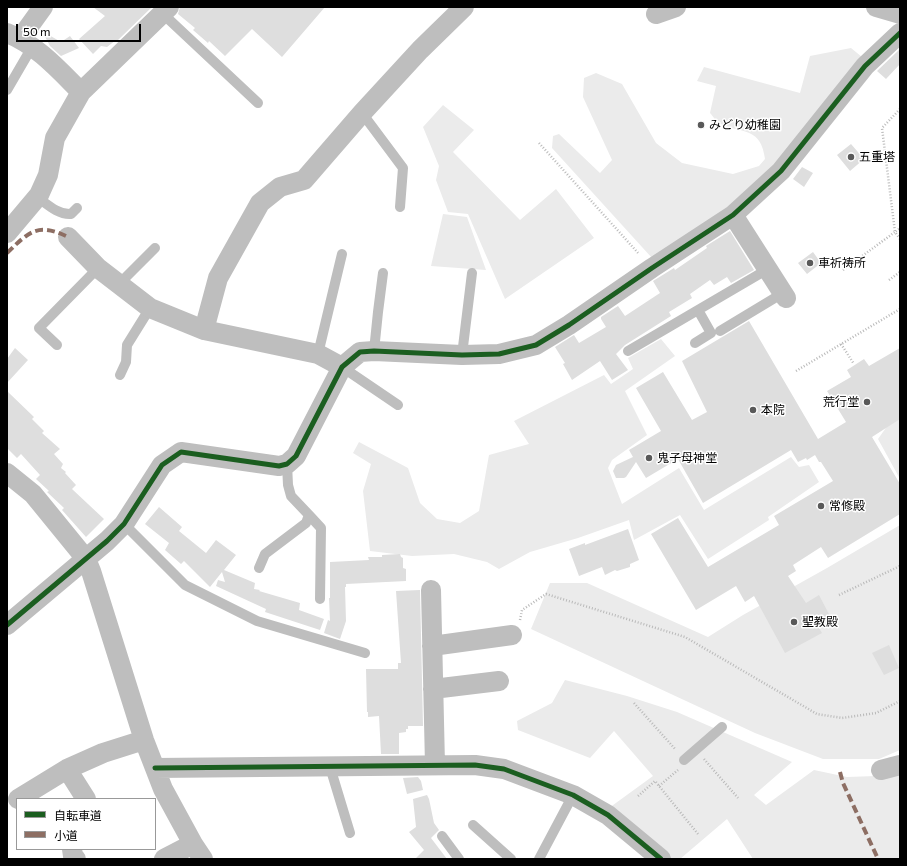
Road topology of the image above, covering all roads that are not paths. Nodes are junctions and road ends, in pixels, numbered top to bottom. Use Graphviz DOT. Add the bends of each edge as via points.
graph roads {
  1 [pos="43,7"];
  2 [pos="464,7"];
  3 [pos="676,7"];
  4 [pos="876,7"];
  5 [pos="165,10"];
  6 [pos="656,14"];
  7 [pos="900,14"];
  8 [pos="900,33"];
  9 [pos="20,40"];
  10 [pos="7,90"];
  11 [pos="82,92"];
  12 [pos="258,103"];
  13 [pos="362,113"];
  14 [pos="38,197"];
  15 [pos="400,207"];
  16 [pos="77,208"];
  17 [pos="733,216"];
  18 [pos="7,233"];
  19 [pos="68,237"];
  20 [pos="154,248"];
  21 [pos="342,254"];
  22 [pos="98,268"];
  23 [pos="768,269"];
  24 [pos="383,273"];
  25 [pos="472,273"];
  26 [pos="119,284"];
  27 [pos="784,296"];
  28 [pos="150,308"];
  29 [pos="698,310"];
  30 [pos="204,330"];
  31 [pos="720,331"];
  32 [pos="695,343"];
  33 [pos="57,345"];
  34 [pos="374,351"];
  35 [pos="628,351"];
  36 [pos="318,354"];
  37 [pos="462,355"];
  38 [pos="344,362"];
  39 [pos="120,375"];
  40 [pos="398,405"];
  41 [pos="287,464"];
  42 [pos="7,473"];
  43 [pos="309,515"];
  44 [pos="124,524"];
  45 [pos="86,559"];
  46 [pos="259,568"];
  47 [pos="431,590"];
  48 [pos="320,599"];
  49 [pos="7,625"];
  50 [pos="516,630"];
  51 [pos="432,646"];
  52 [pos="365,653"];
  53 [pos="499,681"];
  54 [pos="433,688"];
  55 [pos="722,727"];
  56 [pos="144,740"];
  57 [pos="684,760"];
  58 [pos="435,766"];
  59 [pos="330,767"];
  60 [pos="155,768"];
  61 [pos="67,769"];
  62 [pos="573,795"];
  63 [pos="19,798"];
  64 [pos="85,798"];
  65 [pos="16,800"];
  66 [pos="7,805"];
  67 [pos="473,825"];
  68 [pos="350,833"];
  69 [pos="442,836"];
  70 [pos="72,850"];
  71 [pos="198,852"];
  72 [pos="656,857"];
  73 [pos="76,859"];
  74 [pos="164,859"];
  75 [pos="459,859"];
  76 [pos="511,859"];
  77 [pos="539,859"];
  1 -- 9 [label="street"];
  2 -- 13 [label="street"];
  3 -- 6 [label="street"];
  4 -- 7 [label="street"];
  5 -- 11 [label="street"];
  5 -- 12 [label="lane"];
  8 -- 17 [label="street" via="866,66 781,171"];
  9 -- 10 [label="lane"];
  9 -- 11 [label="street" via="43,55"];
  11 -- 14 [label="street" via="55,138 48,175"];
  13 -- 15 [label="lane" via="403,168"];
  13 -- 30 [label="street" via="304,180 280,187 260,203 218,278"];
  14 -- 16 [label="lane" via="59,212 71,214"];
  14 -- 18 [label="street"];
  17 -- 23 [label="street"];
  17 -- 37 [label="street" via="536,345 500,354"];
  19 -- 22 [label="street"];
  20 -- 26 [label="lane"];
  21 -- 36 [label="lane"];
  22 -- 26 [label="street"];
  22 -- 33 [label="lane" via="39,328"];
  23 -- 27 [label="street"];
  23 -- 29 [label="lane"];
  24 -- 34 [label="lane"];
  25 -- 37 [label="lane"];
  26 -- 28 [label="street"];
  27 -- 31 [label="lane"];
  28 -- 30 [label="street"];
  28 -- 39 [label="lane" via="127,345 126,362"];
  29 -- 32 [label="lane" via="711,333"];
  29 -- 35 [label="lane"];
  30 -- 36 [label="street"];
  34 -- 37 [label="street"];
  34 -- 38 [label="street" via="360,352"];
  36 -- 38 [label="street"];
  38 -- 40 [label="lane"];
  38 -- 41 [label="street" via="296,456"];
  41 -- 43 [label="lane" via="291,496"];
  41 -- 44 [label="street" via="279,466 181,452 162,465"];
  42 -- 45 [label="street" via="33,494"];
  43 -- 46 [label="lane" via="306,523 265,554"];
  43 -- 48 [label="lane" via="321,528"];
  44 -- 45 [label="street"];
  44 -- 52 [label="lane" via="185,586 258,621"];
  45 -- 49 [label="street"];
  45 -- 56 [label="street"];
  47 -- 51 [label="street"];
  50 -- 51 [label="street"];
  51 -- 54 [label="street"];
  53 -- 54 [label="street"];
  54 -- 58 [label="street"];
  55 -- 57 [label="lane"];
  56 -- 60 [label="street"];
  56 -- 61 [label="street" via="103,753"];
  58 -- 59 [label="street"];
  58 -- 62 [label="street" via="474,765 504,769"];
  59 -- 60 [label="street"];
  59 -- 68 [label="lane"];
  60 -- 71 [label="street" via="163,789"];
  61 -- 63 [label="street"];
  61 -- 64 [label="street"];
  62 -- 72 [label="street" via="608,815"];
  62 -- 77 [label="lane"];
  65 -- 66 [label="street"];
  67 -- 76 [label="lane"];
  69 -- 75 [label="lane"];
  70 -- 73 [label="street"];
  71 -- 74 [label="street"];
}
